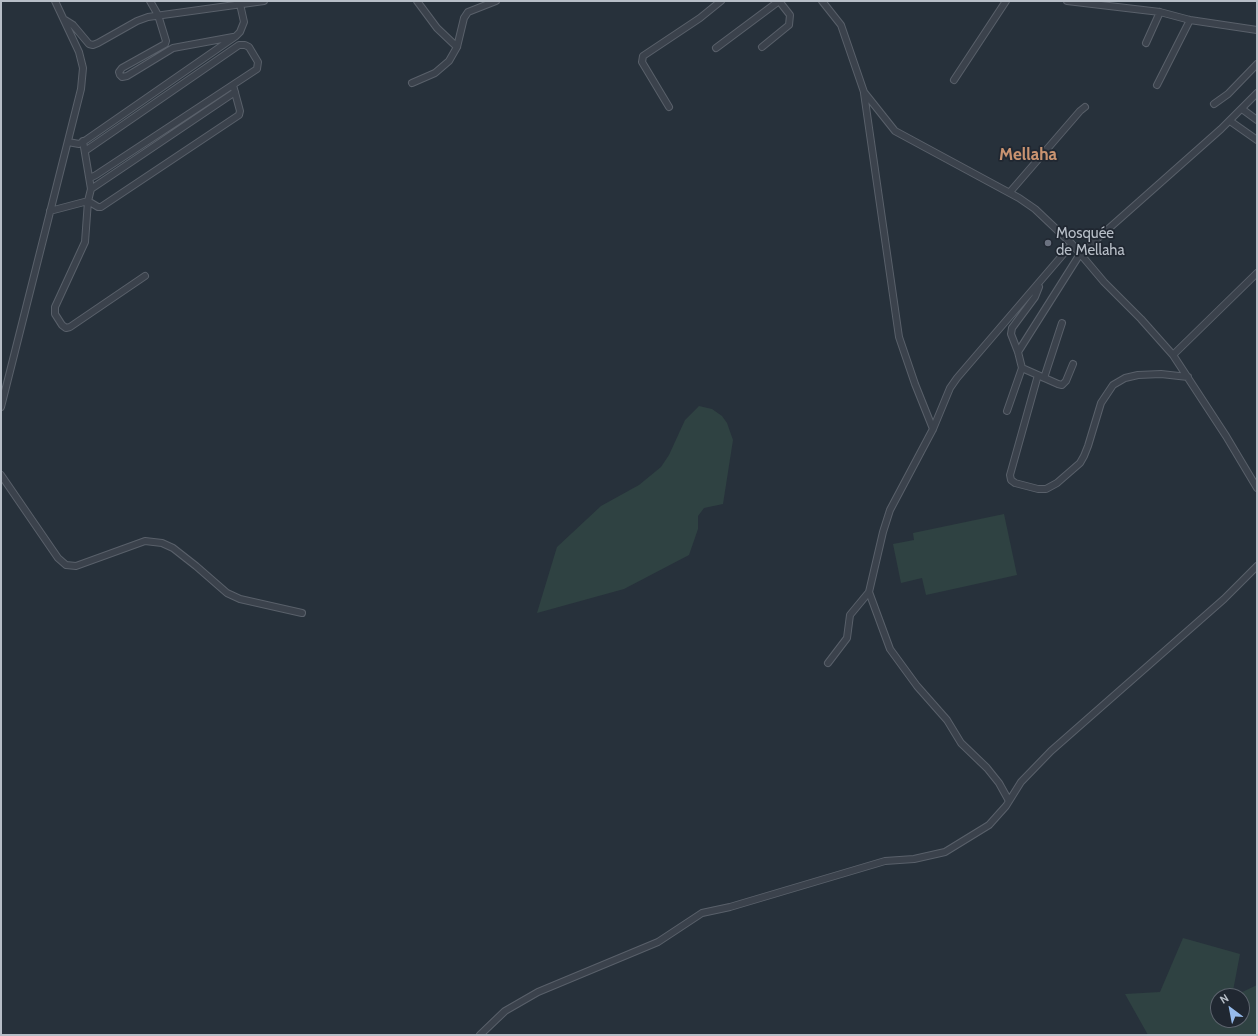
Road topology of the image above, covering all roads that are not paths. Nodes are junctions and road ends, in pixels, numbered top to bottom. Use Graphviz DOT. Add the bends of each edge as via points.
graph roads {
  1 [pos="55,1"];
  2 [pos="150,1"];
  3 [pos="264,1"];
  4 [pos="417,1"];
  5 [pos="496,1"];
  6 [pos="721,1"];
  7 [pos="779,1"];
  8 [pos="822,1"];
  9 [pos="1006,1"];
  10 [pos="1067,1"];
  11 [pos="240,4"];
  12 [pos="1160,12"];
  13 [pos="158,16"];
  14 [pos="64,19"];
  15 [pos="1190,20"];
  16 [pos="1257,30"];
  17 [pos="236,36"];
  18 [pos="1146,43"];
  19 [pos="457,47"];
  20 [pos="762,47"];
  21 [pos="716,48"];
  22 [pos="1257,64"];
  23 [pos="954,80"];
  24 [pos="412,82"];
  25 [pos="233,85"];
  26 [pos="1157,85"];
  27 [pos="235,92"];
  28 [pos="864,92"];
  29 [pos="1257,93"];
  30 [pos="1214,104"];
  31 [pos="669,107"];
  32 [pos="1085,107"];
  33 [pos="1242,109"];
  34 [pos="1257,120"];
  35 [pos="1230,121"];
  36 [pos="1257,140"];
  37 [pos="68,142"];
  38 [pos="83,142"];
  39 [pos="85,151"];
  40 [pos="90,178"];
  41 [pos="92,189"];
  42 [pos="1010,192"];
  43 [pos="88,201"];
  44 [pos="50,212"];
  45 [pos="1072,244"];
  46 [pos="1080,254"];
  47 [pos="1257,273"];
  48 [pos="145,276"];
  49 [pos="1040,283"];
  50 [pos="1062,323"];
  51 [pos="1018,352"];
  52 [pos="1172,355"];
  53 [pos="1073,364"];
  54 [pos="1022,368"];
  55 [pos="1041,377"];
  56 [pos="1188,377"];
  57 [pos="1,407"];
  58 [pos="1007,411"];
  59 [pos="933,429"];
  60 [pos="1,474"];
  61 [pos="1257,488"];
  62 [pos="1257,566"];
  63 [pos="869,592"];
  64 [pos="302,613"];
  65 [pos="828,663"];
  66 [pos="1009,801"];
  67 [pos="480,1035"];
  1 -- 14 [label="street"];
  2 -- 13 [label="street"];
  3 -- 11 [label="street"];
  4 -- 19 [label="street" via="437,28"];
  5 -- 19 [label="street" via="468,12 464,18"];
  6 -- 31 [label="street" via="643,56 642,62"];
  7 -- 20 [label="street" via="790,15 789,25"];
  7 -- 21 [label="street"];
  8 -- 28 [label="street" via="841,25"];
  9 -- 23 [label="street"];
  10 -- 12 [label="street"];
  11 -- 13 [label="street"];
  11 -- 17 [label="street" via="244,22"];
  12 -- 15 [label="street"];
  12 -- 18 [label="street"];
  13 -- 14 [label="street" via="137,21 93,45"];
  13 -- 17 [label="street" via="166,41 122,68 119,72 122,77 173,48"];
  14 -- 37 [label="street" via="80,52 83,68 81,89"];
  15 -- 16 [label="street"];
  15 -- 26 [label="street"];
  17 -- 38 [label="street"];
  19 -- 24 [label="street" via="449,61 435,73"];
  22 -- 30 [label="street" via="1228,94"];
  25 -- 27 [label="street"];
  25 -- 39 [label="street" via="257,68 258,62 245,45 239,45"];
  25 -- 40 [label="street"];
  27 -- 41 [label="street"];
  27 -- 43 [label="street" via="239,115 101,207"];
  28 -- 42 [label="street" via="895,131"];
  28 -- 59 [label="street" via="899,337"];
  29 -- 33 [label="street"];
  32 -- 42 [label="street"];
  33 -- 34 [label="street"];
  33 -- 35 [label="street"];
  35 -- 36 [label="street"];
  35 -- 46 [label="street"];
  37 -- 38 [label="street"];
  37 -- 44 [label="street"];
  38 -- 39 [label="street"];
  39 -- 40 [label="street"];
  40 -- 41 [label="street"];
  41 -- 43 [label="street"];
  42 -- 45 [label="street" via="1035,209"];
  43 -- 44 [label="street"];
  43 -- 48 [label="street" via="85,242 55,307 55,314 62,325 70,327"];
  44 -- 57 [label="street"];
  45 -- 46 [label="street"];
  45 -- 49 [label="street"];
  46 -- 51 [label="street"];
  46 -- 52 [label="street"];
  47 -- 52 [label="street"];
  49 -- 51 [label="street" via="1036,297 1010,334"];
  49 -- 59 [label="street" via="956,378"];
  50 -- 55 [label="street"];
  51 -- 54 [label="street"];
  52 -- 56 [label="street"];
  53 -- 55 [label="street" via="1066,382 1062,385"];
  54 -- 55 [label="street"];
  54 -- 58 [label="street"];
  55 -- 56 [label="street" via="1010,475 1015,483 1038,490 1057,483 1080,462 1088,446 1101,403 1113,385 1125,378 1138,375"];
  56 -- 61 [label="street"];
  59 -- 63 [label="street" via="890,510"];
  60 -- 64 [label="street" via="58,558 66,565 76,566 145,541 162,542 196,566 227,593 240,599"];
  62 -- 66 [label="street" via="1224,599 1051,751 1022,782"];
  63 -- 65 [label="street" via="850,615 847,638"];
  63 -- 66 [label="street" via="890,648 917,686 947,720 961,743 987,768"];
  66 -- 67 [label="street" via="989,825 946,852 914,859 885,861 702,913 658,942 538,992 505,1011"];
}
